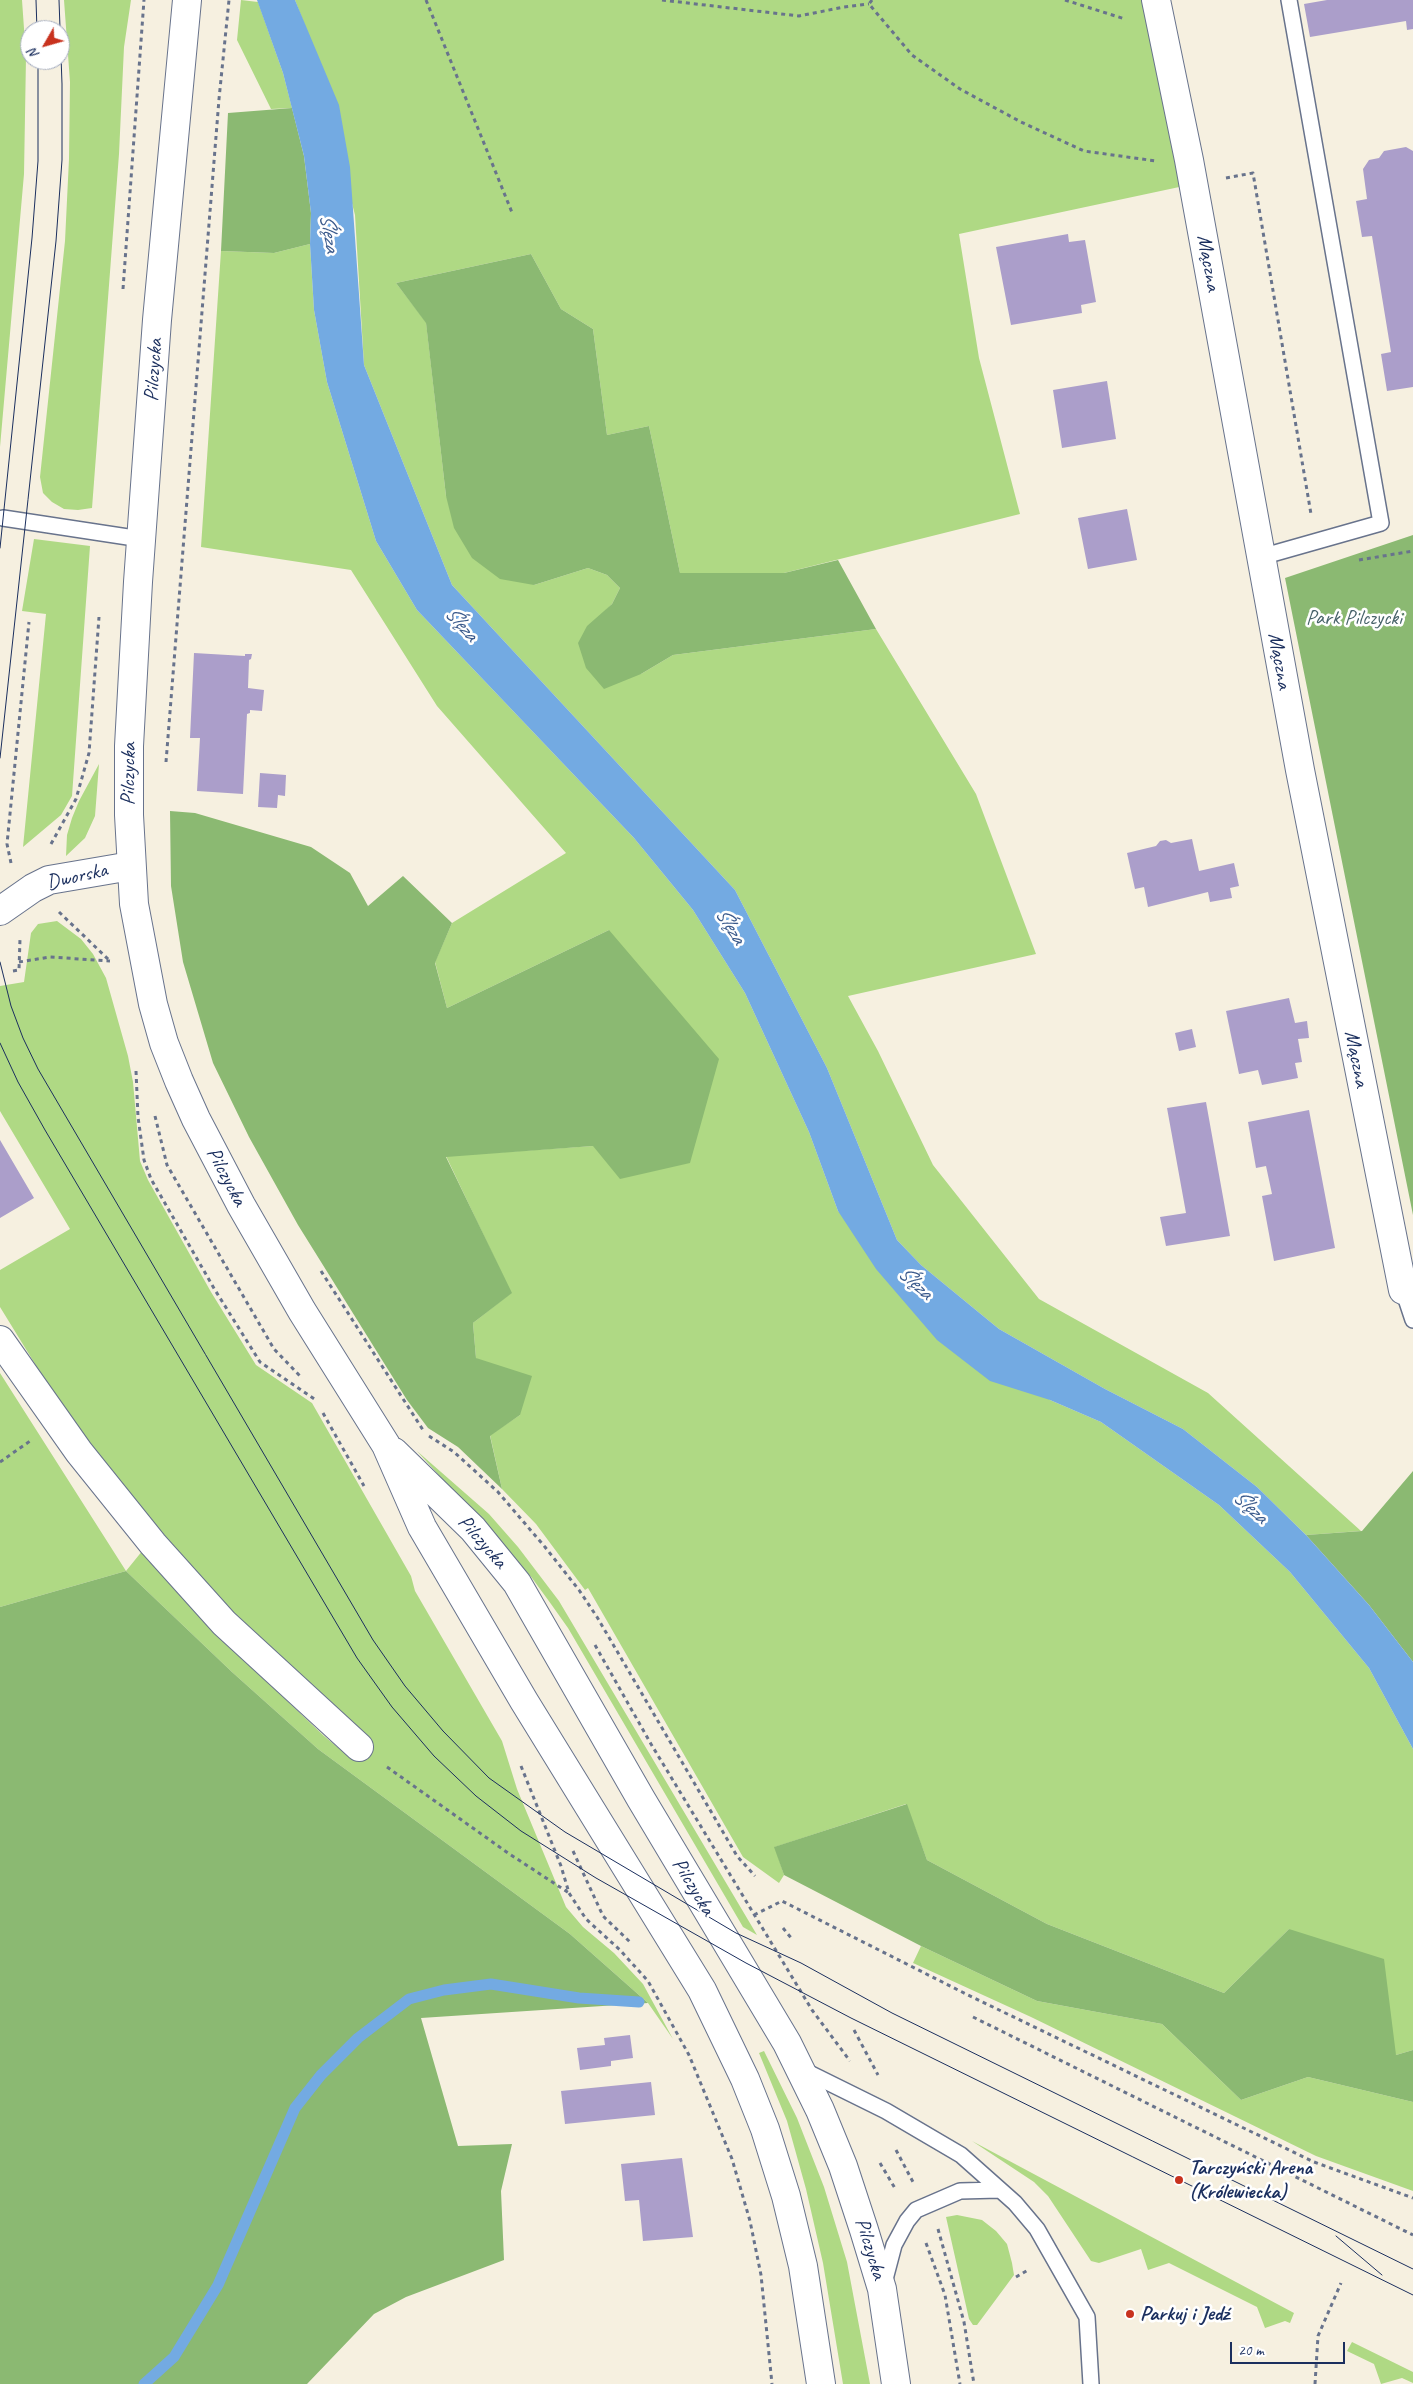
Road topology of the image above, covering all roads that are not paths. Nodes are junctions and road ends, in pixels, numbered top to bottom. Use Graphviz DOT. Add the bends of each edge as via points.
graph roads {
  1 [pos="187,0"];
  2 [pos="1289,0"];
  3 [pos="1159,13"];
  4 [pos="3,518"];
  5 [pos="141,539"];
  6 [pos="1261,557"];
  7 [pos="131,866"];
  8 [pos="0,911"];
  9 [pos="1403,1290"];
  10 [pos="1413,1320"];
  11 [pos="0,1340"];
  12 [pos="386,1445"];
  13 [pos="359,1747"];
  14 [pos="800,2068"];
  15 [pos="999,2190"];
  16 [pos="882,2290"];
  17 [pos="821,2384"];
  18 [pos="896,2384"];
  19 [pos="1091,2384"];
  1 -- 5 [label="street, Pilczycka" via="165,227"];
  2 -- 6 [label="lane" via="1381,523"];
  3 -- 6 [label="street, Mączna"];
  4 -- 5 [label="lane"];
  5 -- 7 [label="street, Pilczycka" via="129,746"];
  6 -- 9 [label="street, Mączna"];
  7 -- 8 [label="street, Dworska" via="49,880"];
  7 -- 12 [label="street, Pilczycka" via="137,923 153,1004 164,1043 189,1104 241,1205 302,1311"];
  9 -- 10 [label="lane, Mączna"];
  11 -- 13 [label="street" via="79,1452 153,1544 224,1623"];
  12 -- 14 [label="street, Pilczycka" via="473,1529 517,1583"];
  12 -- 17 [label="street, Pilczycka" via="422,1527 524,1701 702,1990 745,2079 786,2196 803,2266"];
  14 -- 15 [label="lane" via="886,2111 960,2155"];
  14 -- 16 [label="street, Pilczycka" via="843,2166"];
  15 -- 16 [label="lane" via="960,2191 916,2210 906,2221 894,2245"];
  15 -- 19 [label="lane" via="1037,2228 1087,2317"];
  16 -- 18 [label="street, Pilczycka"];
}
